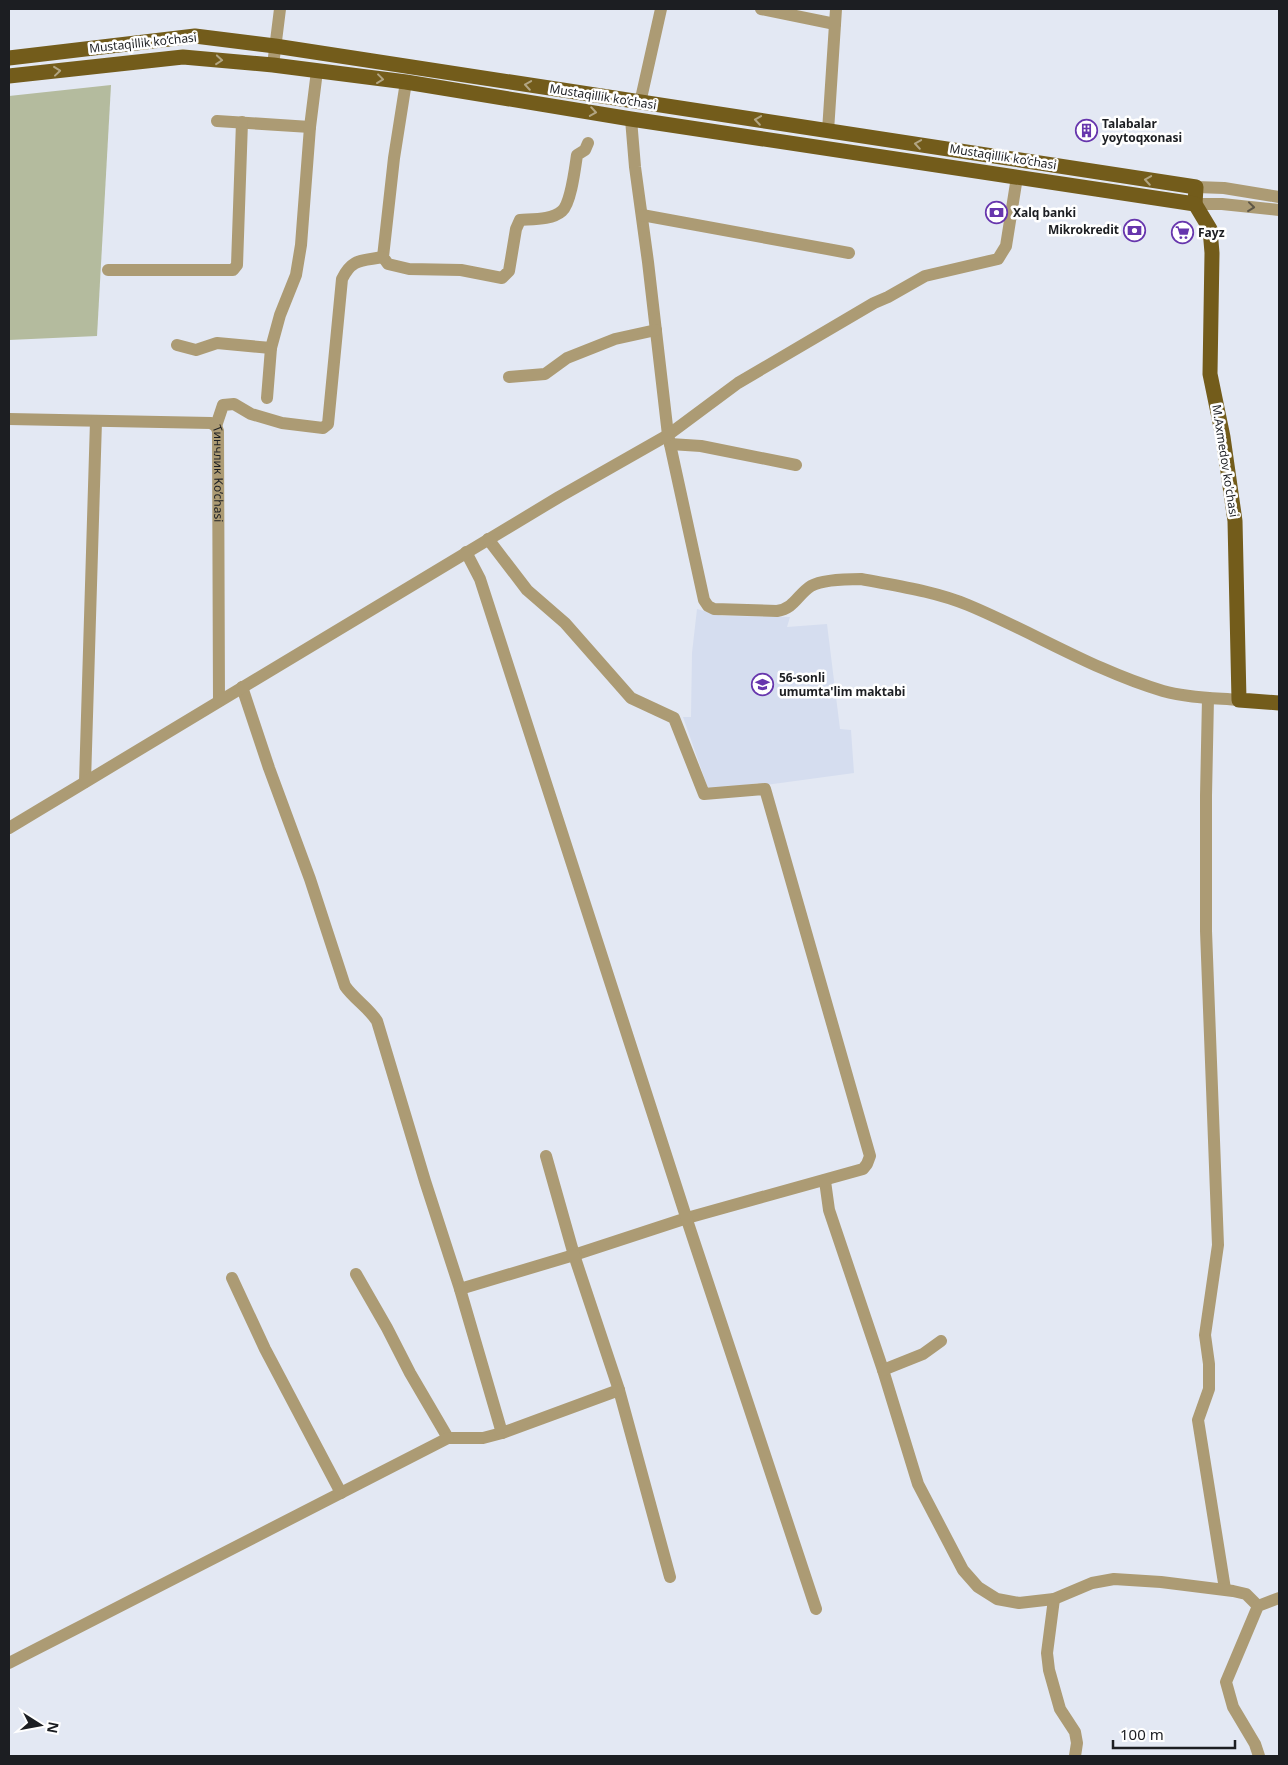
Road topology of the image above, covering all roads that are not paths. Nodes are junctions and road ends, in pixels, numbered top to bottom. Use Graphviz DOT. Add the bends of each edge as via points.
graph roads {
  1 [pos="280,9"];
  2 [pos="661,9"];
  3 [pos="761,9"];
  4 [pos="836,9"];
  5 [pos="835,24"];
  6 [pos="275,46"];
  7 [pos="9,58"];
  8 [pos="273,65"];
  9 [pos="317,71"];
  10 [pos="9,76"];
  11 [pos="406,82"];
  12 [pos="640,103"];
  13 [pos="631,118"];
  14 [pos="217,121"];
  15 [pos="242,122"];
  16 [pos="310,127"];
  17 [pos="828,131"];
  18 [pos="588,142"];
  19 [pos="1017,177"];
  20 [pos="1196,187"];
  21 [pos="1279,197"];
  22 [pos="1195,204"];
  23 [pos="1279,210"];
  24 [pos="642,215"];
  25 [pos="849,253"];
  26 [pos="383,257"];
  27 [pos="108,270"];
  28 [pos="656,330"];
  29 [pos="177,345"];
  30 [pos="271,348"];
  31 [pos="509,377"];
  32 [pos="267,398"];
  33 [pos="9,419"];
  34 [pos="96,421"];
  35 [pos="216,426"];
  36 [pos="669,440"];
  37 [pos="796,465"];
  38 [pos="488,539"];
  39 [pos="466,552"];
  40 [pos="242,687"];
  41 [pos="1208,698"];
  42 [pos="1239,700"];
  43 [pos="219,701"];
  44 [pos="1279,702"];
  45 [pos="85,782"];
  46 [pos="9,828"];
  47 [pos="546,1156"];
  48 [pos="825,1180"];
  49 [pos="687,1218"];
  50 [pos="574,1255"];
  51 [pos="356,1274"];
  52 [pos="232,1278"];
  53 [pos="460,1289"];
  54 [pos="941,1340"];
  55 [pos="884,1370"];
  56 [pos="619,1390"];
  57 [pos="502,1433"];
  58 [pos="448,1438"];
  59 [pos="341,1493"];
  60 [pos="670,1577"];
  61 [pos="1225,1589"];
  62 [pos="1279,1598"];
  63 [pos="1054,1599"];
  64 [pos="1258,1606"];
  65 [pos="816,1609"];
  66 [pos="9,1663"];
  67 [pos="1075,1756"];
  68 [pos="1259,1756"];
  1 -- 6 [label="street"];
  2 -- 12 [label="street"];
  3 -- 5 [label="street"];
  4 -- 5 [label="street"];
  5 -- 17 [label="street"];
  6 -- 7 [label="main road, Mustaqillik ko’chasi" via="195,36"];
  6 -- 8 [label="street"];
  12 -- 6 [label="main road, Mustaqillik ko’chasi, one-way"];
  8 -- 9 [label="main road, Mustaqillik ko’chasi"];
  10 -- 8 [label="main road, Mustaqillik ko’chasi, one-way" via="183,57"];
  9 -- 11 [label="main road, Mustaqillik ko’chasi, one-way"];
  9 -- 16 [label="street"];
  11 -- 13 [label="main road, Mustaqillik ko’chasi, one-way"];
  11 -- 26 [label="street"];
  17 -- 12 [label="main road, Mustaqillik ko’chasi, one-way"];
  13 -- 19 [label="main road, Mustaqillik ko’chasi"];
  13 -- 24 [label="street"];
  14 -- 15 [label="street"];
  15 -- 16 [label="street"];
  15 -- 27 [label="street" via="237,265 233,270"];
  16 -- 30 [label="street" via="297,268"];
  20 -- 17 [label="main road, Mustaqillik ko’chasi, one-way"];
  18 -- 26 [label="street" via="585,150 577,155 563,211 549,217 520,220 510,271 502,278 461,270 409,269 388,264"];
  19 -- 22 [label="main road, Mustaqillik ko’chasi"];
  19 -- 36 [label="street" via="1006,246 998,259 925,276 874,303 738,383"];
  20 -- 21 [label="street"];
  20 -- 22 [label="main road"];
  22 -- 23 [label="street, one-way"];
  22 -- 42 [label="main road, M.Axmedov ko'chasi" via="1210,229 1210,374 1235,521"];
  24 -- 25 [label="street"];
  24 -- 28 [label="street"];
  26 -- 35 [label="street" via="352,263 342,280 328,424 323,428 282,423 251,414 234,404 223,405"];
  28 -- 31 [label="street" via="614,339 567,358 545,374"];
  28 -- 36 [label="street"];
  29 -- 30 [label="street" via="196,350 217,342"];
  30 -- 32 [label="street"];
  33 -- 34 [label="street, Тинчлик Ko’chasi"];
  34 -- 35 [label="street, Тинчлик Ko’chasi" via="210,423"];
  34 -- 45 [label="street"];
  35 -- 43 [label="street, Тинчлик Ko’chasi"];
  36 -- 37 [label="street"];
  36 -- 38 [label="street" via="645,447"];
  36 -- 41 [label="street" via="704,600 714,609 786,609 817,584 861,579 933,594 967,605 1129,679 1164,691"];
  38 -- 39 [label="street"];
  38 -- 48 [label="street" via="527,590 565,623 631,698 674,718 704,794 764,789 870,1156 863,1169"];
  39 -- 40 [label="street"];
  39 -- 49 [label="street" via="483,588"];
  40 -- 43 [label="street"];
  40 -- 53 [label="street" via="344,986 377,1021"];
  41 -- 42 [label="street"];
  41 -- 61 [label="street" via="1206,931 1218,1245 1205,1335 1210,1389 1198,1420"];
  42 -- 44 [label="main road"];
  43 -- 45 [label="street"];
  45 -- 46 [label="street"];
  47 -- 50 [label="street"];
  48 -- 49 [label="street"];
  48 -- 55 [label="street" via="829,1210"];
  49 -- 50 [label="street"];
  49 -- 65 [label="street"];
  50 -- 53 [label="street"];
  50 -- 56 [label="street"];
  51 -- 58 [label="street"];
  52 -- 59 [label="street"];
  53 -- 57 [label="street"];
  54 -- 55 [label="street" via="923,1354"];
  55 -- 63 [label="street" via="918,1484 963,1570 978,1587 997,1599 1019,1604"];
  56 -- 57 [label="street"];
  56 -- 60 [label="street"];
  57 -- 58 [label="street" via="483,1438"];
  58 -- 59 [label="street"];
  59 -- 66 [label="street"];
  61 -- 63 [label="street" via="1114,1580 1092,1583"];
  61 -- 64 [label="street" via="1246,1594"];
  62 -- 64 [label="street"];
  63 -- 67 [label="street" via="1047,1653 1049,1670 1060,1709 1075,1732 1078,1743"];
  64 -- 68 [label="street" via="1226,1682 1233,1707 1256,1744"];
}
